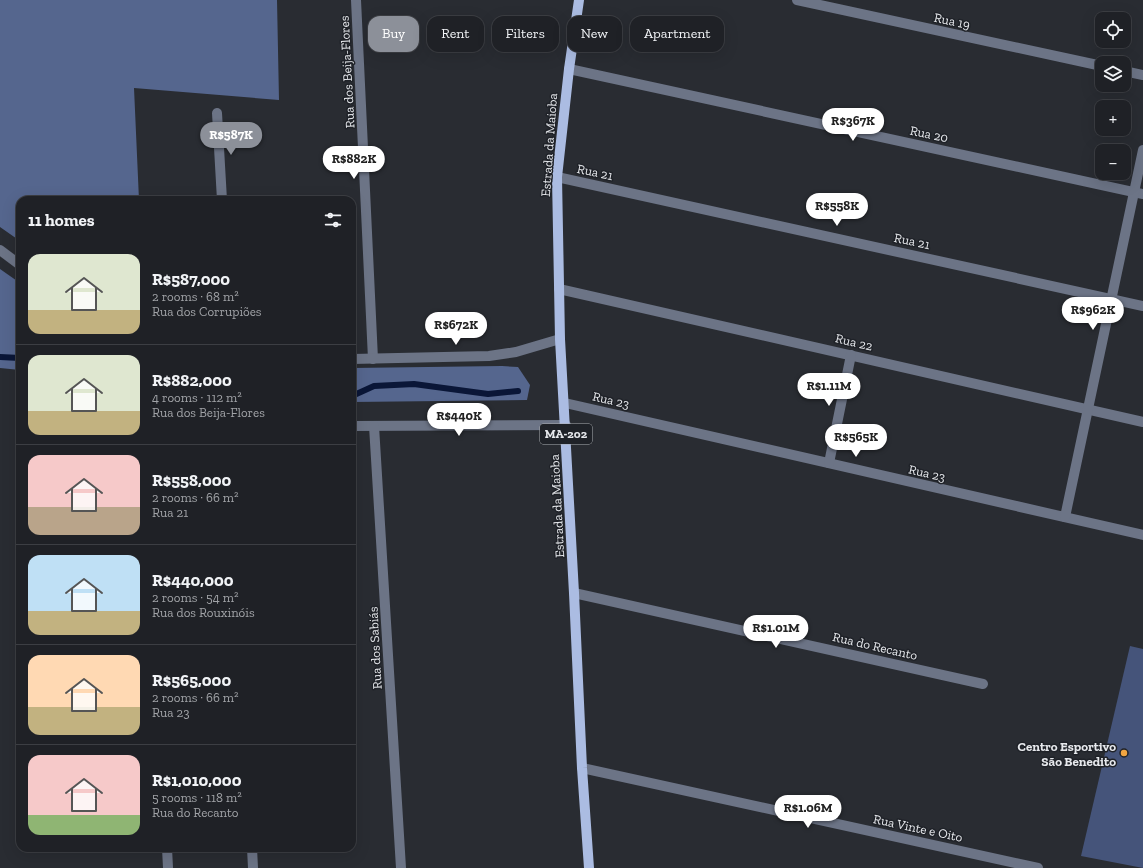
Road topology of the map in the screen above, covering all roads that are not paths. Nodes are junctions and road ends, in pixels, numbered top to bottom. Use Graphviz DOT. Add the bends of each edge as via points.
graph roads {
  1 [pos="356,0"];
  2 [pos="579,0"];
  3 [pos="797,0"];
  4 [pos="1095,64"];
  5 [pos="568,69"];
  6 [pos="1131,72"];
  7 [pos="1143,75"];
  8 [pos="217,113"];
  9 [pos="1143,150"];
  10 [pos="557,177"];
  11 [pos="1138,193"];
  12 [pos="222,196"];
  13 [pos="0,250"];
  14 [pos="16,262"];
  15 [pos="559,290"];
  16 [pos="1111,298"];
  17 [pos="1143,306"];
  18 [pos="560,339"];
  19 [pos="851,355"];
  20 [pos="356,359"];
  21 [pos="373,359"];
  22 [pos="565,403"];
  23 [pos="1088,410"];
  24 [pos="1143,422"];
  25 [pos="566,425"];
  26 [pos="356,426"];
  27 [pos="374,426"];
  28 [pos="829,463"];
  29 [pos="1065,518"];
  30 [pos="1143,535"];
  31 [pos="574,592"];
  32 [pos="983,684"];
  33 [pos="582,768"];
  34 [pos="167,852"];
  35 [pos="252,852"];
  36 [pos="168,868"];
  37 [pos="254,868"];
  38 [pos="401,868"];
  39 [pos="589,868"];
  40 [pos="1038,868"];
  1 -- 21 [label="street, Rua dos Beija-Flores"];
  2 -- 5 [label="main road, Estrada da Maioba / MA-202"];
  3 -- 4 [label="street, Rua 19"];
  5 -- 10 [label="main road, Estrada da Maioba / MA-202"];
  5 -- 11 [label="street, Rua 20"];
  6 -- 7 [label="street"];
  8 -- 12 [label="street"];
  9 -- 11 [label="street"];
  10 -- 15 [label="main road, Estrada da Maioba / MA-202"];
  10 -- 16 [label="street, Rua 21"];
  11 -- 16 [label="street"];
  13 -- 14 [label="street"];
  15 -- 18 [label="main road, Estrada da Maioba / MA-202"];
  15 -- 19 [label="street, Rua 22"];
  16 -- 17 [label="street, Rua 21"];
  16 -- 23 [label="street"];
  18 -- 21 [label="street" via="516,352 489,356"];
  18 -- 22 [label="main road, Estrada da Maioba / MA-202"];
  19 -- 23 [label="street, Rua 22"];
  19 -- 28 [label="street"];
  20 -- 21 [label="street"];
  22 -- 25 [label="main road, Estrada da Maioba / MA-202"];
  22 -- 28 [label="street, Rua 23"];
  23 -- 24 [label="street, Rua 22"];
  23 -- 29 [label="street"];
  25 -- 27 [label="street"];
  25 -- 31 [label="main road, Estrada da Maioba / MA-202"];
  26 -- 27 [label="street"];
  27 -- 38 [label="street, Rua dos Sabiás"];
  28 -- 29 [label="street, Rua 23"];
  29 -- 30 [label="street, Rua 23"];
  31 -- 32 [label="street, Rua do Recanto"];
  31 -- 33 [label="main road, Estrada da Maioba / MA-202"];
  33 -- 39 [label="main road, Estrada da Maioba / MA-202"];
  33 -- 40 [label="street, Rua Vinte e Oito"];
  34 -- 36 [label="street"];
  35 -- 37 [label="street"];
}
